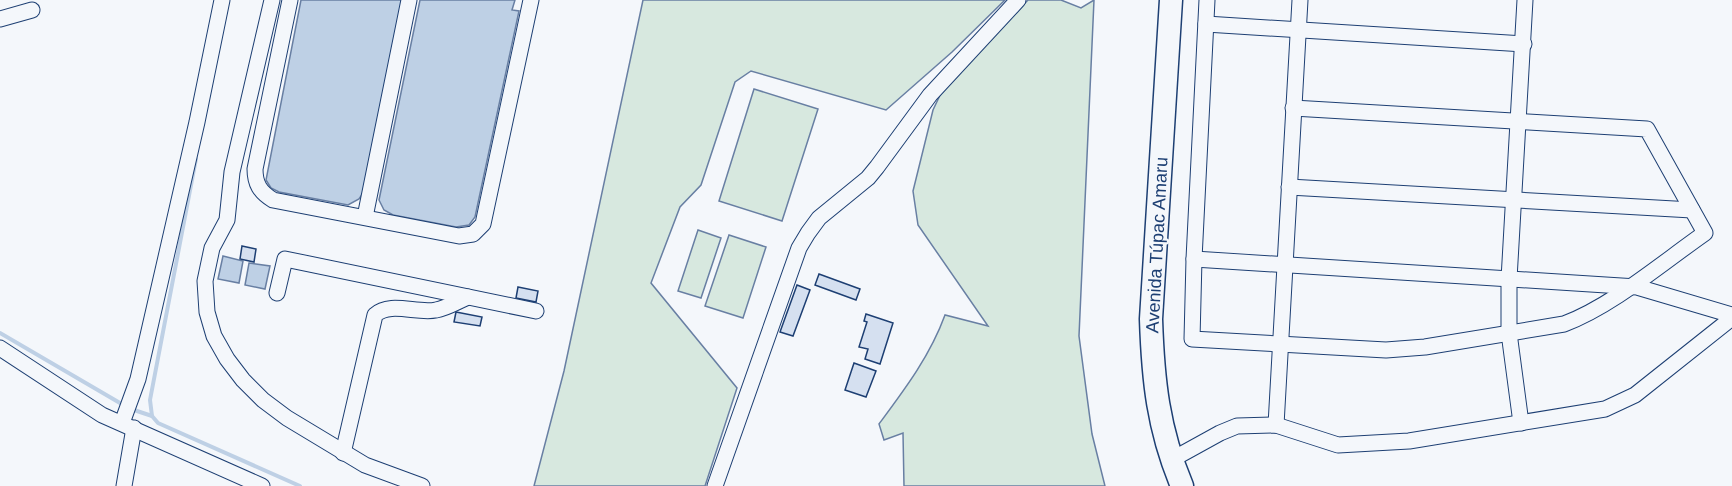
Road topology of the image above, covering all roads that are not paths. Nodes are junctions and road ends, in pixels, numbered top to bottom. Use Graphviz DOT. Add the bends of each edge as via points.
graph roads {
  1 [pos="222,0"];
  2 [pos="272,0"];
  3 [pos="290,0"];
  4 [pos="409,0"];
  5 [pos="531,0"];
  6 [pos="1018,0"];
  7 [pos="1160,0"];
  8 [pos="1171,0"];
  9 [pos="1207,0"];
  10 [pos="1300,0"];
  11 [pos="1525,0"];
  12 [pos="32,10"];
  13 [pos="0,21"];
  14 [pos="1206,24"];
  15 [pos="1298,30"];
  16 [pos="1168,35"];
  17 [pos="1524,44"];
  18 [pos="1293,108"];
  19 [pos="1519,121"];
  20 [pos="1289,188"];
  21 [pos="1514,200"];
  22 [pos="1692,210"];
  23 [pos="365,217"];
  24 [pos="1194,259"];
  25 [pos="1285,265"];
  26 [pos="1509,279"];
  27 [pos="1629,286"];
  28 [pos="278,293"];
  29 [pos="468,297"];
  30 [pos="536,311"];
  31 [pos="1732,317"];
  32 [pos="1509,333"];
  33 [pos="1280,344"];
  34 [pos="0,348"];
  35 [pos="1521,423"];
  36 [pos="1276,424"];
  37 [pos="128,426"];
  38 [pos="343,453"];
  39 [pos="1171,460"];
  40 [pos="239,482"];
  41 [pos="124,486"];
  42 [pos="262,486"];
  43 [pos="422,486"];
  44 [pos="715,486"];
  45 [pos="1182,486"];
  1 -- 37 [label="street"];
  2 -- 38 [label="street" via="232,172 227,220 212,248 205,281 207,312 214,336 243,380 287,418"];
  3 -- 23 [label="street" via="255,169 258,188 273,200"];
  4 -- 23 [label="street"];
  5 -- 23 [label="street" via="483,224 478,230 459,236"];
  6 -- 44 [label="street" via="930,95 873,172 808,232"];
  7 -- 16 [label="street"];
  8 -- 16 [label="highway, Avenida Túpac Amaru"];
  9 -- 14 [label="street"];
  10 -- 15 [label="street"];
  11 -- 17 [label="street"];
  12 -- 13 [label="street"];
  14 -- 15 [label="street"];
  14 -- 24 [label="street"];
  15 -- 17 [label="street"];
  15 -- 18 [label="street"];
  16 -- 39 [label="highway, Avenida Túpac Amaru" via="1151,319 1153,371"];
  17 -- 19 [label="street"];
  18 -- 19 [label="street"];
  18 -- 20 [label="street"];
  19 -- 21 [label="street"];
  19 -- 22 [label="street" via="1647,129"];
  20 -- 21 [label="street"];
  20 -- 25 [label="street"];
  21 -- 22 [label="street"];
  21 -- 26 [label="street"];
  22 -- 27 [label="street" via="1705,233"];
  24 -- 25 [label="street"];
  24 -- 33 [label="street" via="1192,339"];
  25 -- 26 [label="street"];
  25 -- 33 [label="street"];
  26 -- 27 [label="street"];
  26 -- 32 [label="street"];
  27 -- 31 [label="street"];
  27 -- 32 [label="street" via="1584,317"];
  28 -- 29 [label="street" via="285,259"];
  29 -- 30 [label="street"];
  29 -- 38 [label="street" via="436,310 388,309 375,315"];
  31 -- 35 [label="street" via="1635,395 1605,409"];
  32 -- 33 [label="street" via="1386,350"];
  32 -- 35 [label="street"];
  33 -- 36 [label="street"];
  34 -- 37 [label="street" via="102,415"];
  35 -- 36 [label="street" via="1410,441 1338,445"];
  36 -- 39 [label="street" via="1237,426"];
  37 -- 40 [label="street"];
  37 -- 41 [label="street"];
  38 -- 43 [label="street"];
  39 -- 45 [label="highway, Avenida Túpac Amaru"];
  40 -- 42 [label="street"];
}
